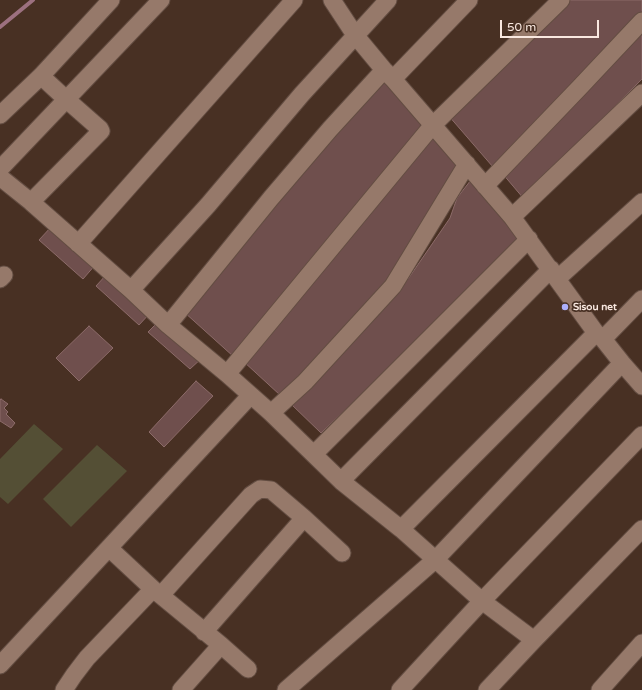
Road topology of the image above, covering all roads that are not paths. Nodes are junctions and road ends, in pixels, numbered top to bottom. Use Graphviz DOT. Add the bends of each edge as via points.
graph roads {
  1 [pos="111,0"];
  2 [pos="161,0"];
  3 [pos="294,0"];
  4 [pos="332,0"];
  5 [pos="388,0"];
  6 [pos="469,0"];
  7 [pos="561,0"];
  8 [pos="642,21"];
  9 [pos="355,35"];
  10 [pos="388,74"];
  11 [pos="41,76"];
  12 [pos="642,93"];
  13 [pos="67,100"];
  14 [pos="0,115"];
  15 [pos="432,126"];
  16 [pos="467,164"];
  17 [pos="0,168"];
  18 [pos="0,177"];
  19 [pos="485,186"];
  20 [pos="31,202"];
  21 [pos="642,202"];
  22 [pos="512,217"];
  23 [pos="529,239"];
  24 [pos="78,244"];
  25 [pos="554,274"];
  26 [pos="131,290"];
  27 [pos="642,299"];
  28 [pos="168,325"];
  29 [pos="600,336"];
  30 [pos="622,363"];
  31 [pos="227,374"];
  32 [pos="642,385"];
  33 [pos="250,396"];
  34 [pos="271,413"];
  35 [pos="642,435"];
  36 [pos="314,454"];
  37 [pos="341,481"];
  38 [pos="304,518"];
  39 [pos="401,529"];
  40 [pos="642,529"];
  41 [pos="109,548"];
  42 [pos="342,553"];
  43 [pos="436,559"];
  44 [pos="157,592"];
  45 [pos="482,601"];
  46 [pos="204,632"];
  47 [pos="534,640"];
  48 [pos="642,643"];
  49 [pos="221,645"];
  50 [pos="0,665"];
  51 [pos="248,670"];
  52 [pos="64,690"];
  53 [pos="181,690"];
  54 [pos="286,690"];
  55 [pos="400,690"];
  56 [pos="487,690"];
  57 [pos="600,690"];
  1 -- 11 [label="street"];
  2 -- 13 [label="street"];
  3 -- 24 [label="street"];
  4 -- 9 [label="street"];
  5 -- 9 [label="street"];
  6 -- 10 [label="street"];
  7 -- 15 [label="street"];
  8 -- 19 [label="street"];
  9 -- 10 [label="street"];
  9 -- 26 [label="street"];
  10 -- 15 [label="street"];
  10 -- 28 [label="street" via="330,129"];
  11 -- 13 [label="street"];
  11 -- 14 [label="street"];
  12 -- 22 [label="street"];
  13 -- 17 [label="street"];
  13 -- 20 [label="street" via="100,129 101,133"];
  15 -- 16 [label="street"];
  15 -- 31 [label="street"];
  16 -- 19 [label="street"];
  16 -- 34 [label="street" via="393,286 305,382"];
  18 -- 20 [label="street"];
  19 -- 22 [label="street"];
  20 -- 24 [label="street"];
  21 -- 25 [label="street"];
  22 -- 23 [label="street"];
  23 -- 25 [label="street"];
  23 -- 36 [label="street"];
  24 -- 26 [label="street"];
  25 -- 29 [label="street"];
  25 -- 37 [label="street"];
  26 -- 28 [label="street"];
  27 -- 29 [label="street"];
  28 -- 31 [label="street"];
  29 -- 30 [label="street"];
  29 -- 39 [label="street"];
  30 -- 32 [label="street"];
  30 -- 43 [label="street"];
  31 -- 33 [label="street"];
  33 -- 34 [label="street"];
  33 -- 41 [label="street"];
  34 -- 36 [label="street"];
  35 -- 45 [label="street"];
  36 -- 37 [label="street"];
  37 -- 39 [label="street"];
  38 -- 42 [label="street"];
  38 -- 44 [label="street" via="271,490 260,489"];
  38 -- 46 [label="street"];
  39 -- 43 [label="street"];
  40 -- 47 [label="street"];
  41 -- 44 [label="street"];
  41 -- 50 [label="street"];
  43 -- 45 [label="street"];
  43 -- 54 [label="street"];
  44 -- 46 [label="street"];
  44 -- 52 [label="street" via="87,658"];
  45 -- 47 [label="street"];
  45 -- 55 [label="street"];
  46 -- 49 [label="street"];
  47 -- 56 [label="street"];
  48 -- 57 [label="street"];
  49 -- 51 [label="street"];
  49 -- 53 [label="street"];
}
